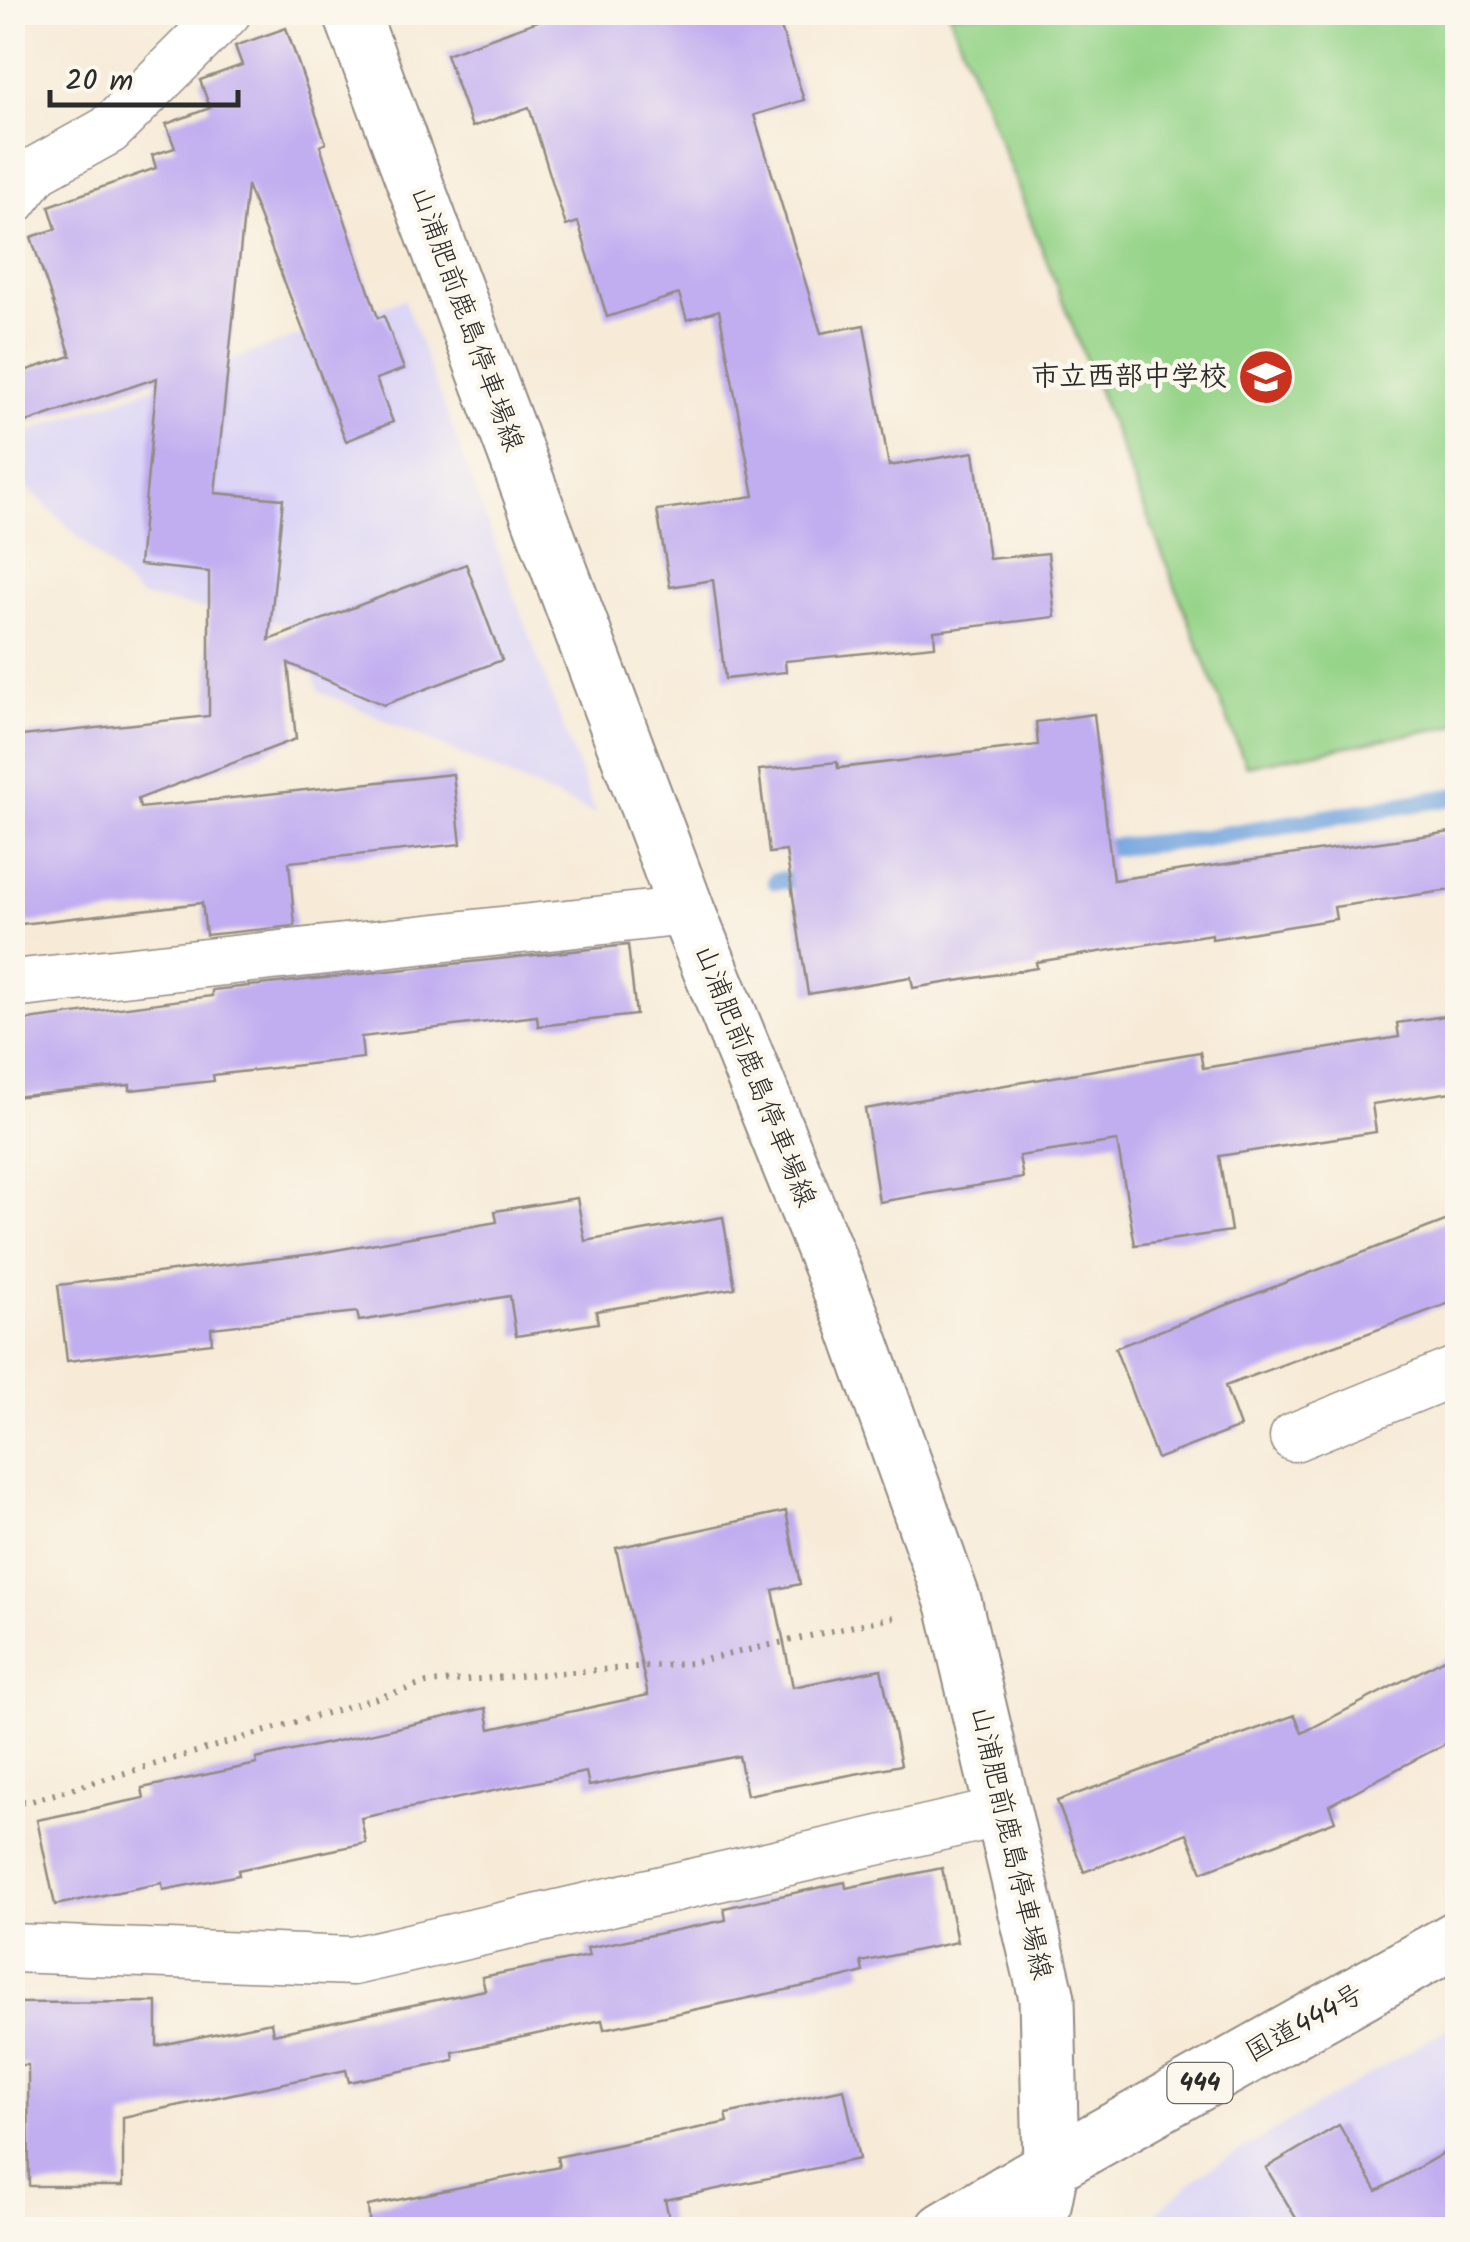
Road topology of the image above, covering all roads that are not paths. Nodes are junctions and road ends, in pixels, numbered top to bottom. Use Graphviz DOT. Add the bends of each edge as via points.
graph roads {
  1 [pos="227,12"];
  2 [pos="352,12"];
  3 [pos="12,202"];
  4 [pos="687,911"];
  5 [pos="12,984"];
  6 [pos="1458,1370"];
  7 [pos="1294,1437"];
  8 [pos="1002,1812"];
  9 [pos="1458,1938"];
  10 [pos="12,1948"];
  11 [pos="1051,2166"];
  12 [pos="944,2230"];
  13 [pos="1038,2230"];
  1 -- 3 [label="street" via="110,130 37,170"];
  2 -- 4 [label="main road, 山浦肥前鹿島停車場線"];
  4 -- 5 [label="street"];
  4 -- 8 [label="main road, 山浦肥前鹿島停車場線" via="854,1323 954,1604"];
  6 -- 7 [label="street"];
  8 -- 10 [label="street" via="352,1961"];
  8 -- 11 [label="main road, 山浦肥前鹿島停車場線" via="1047,1998"];
  9 -- 11 [label="main road, 国道444号 / 444"];
  11 -- 12 [label="main road, 国道444号 / 444"];
  11 -- 13 [label="main road, 山浦肥前鹿島停車場線"];
}
